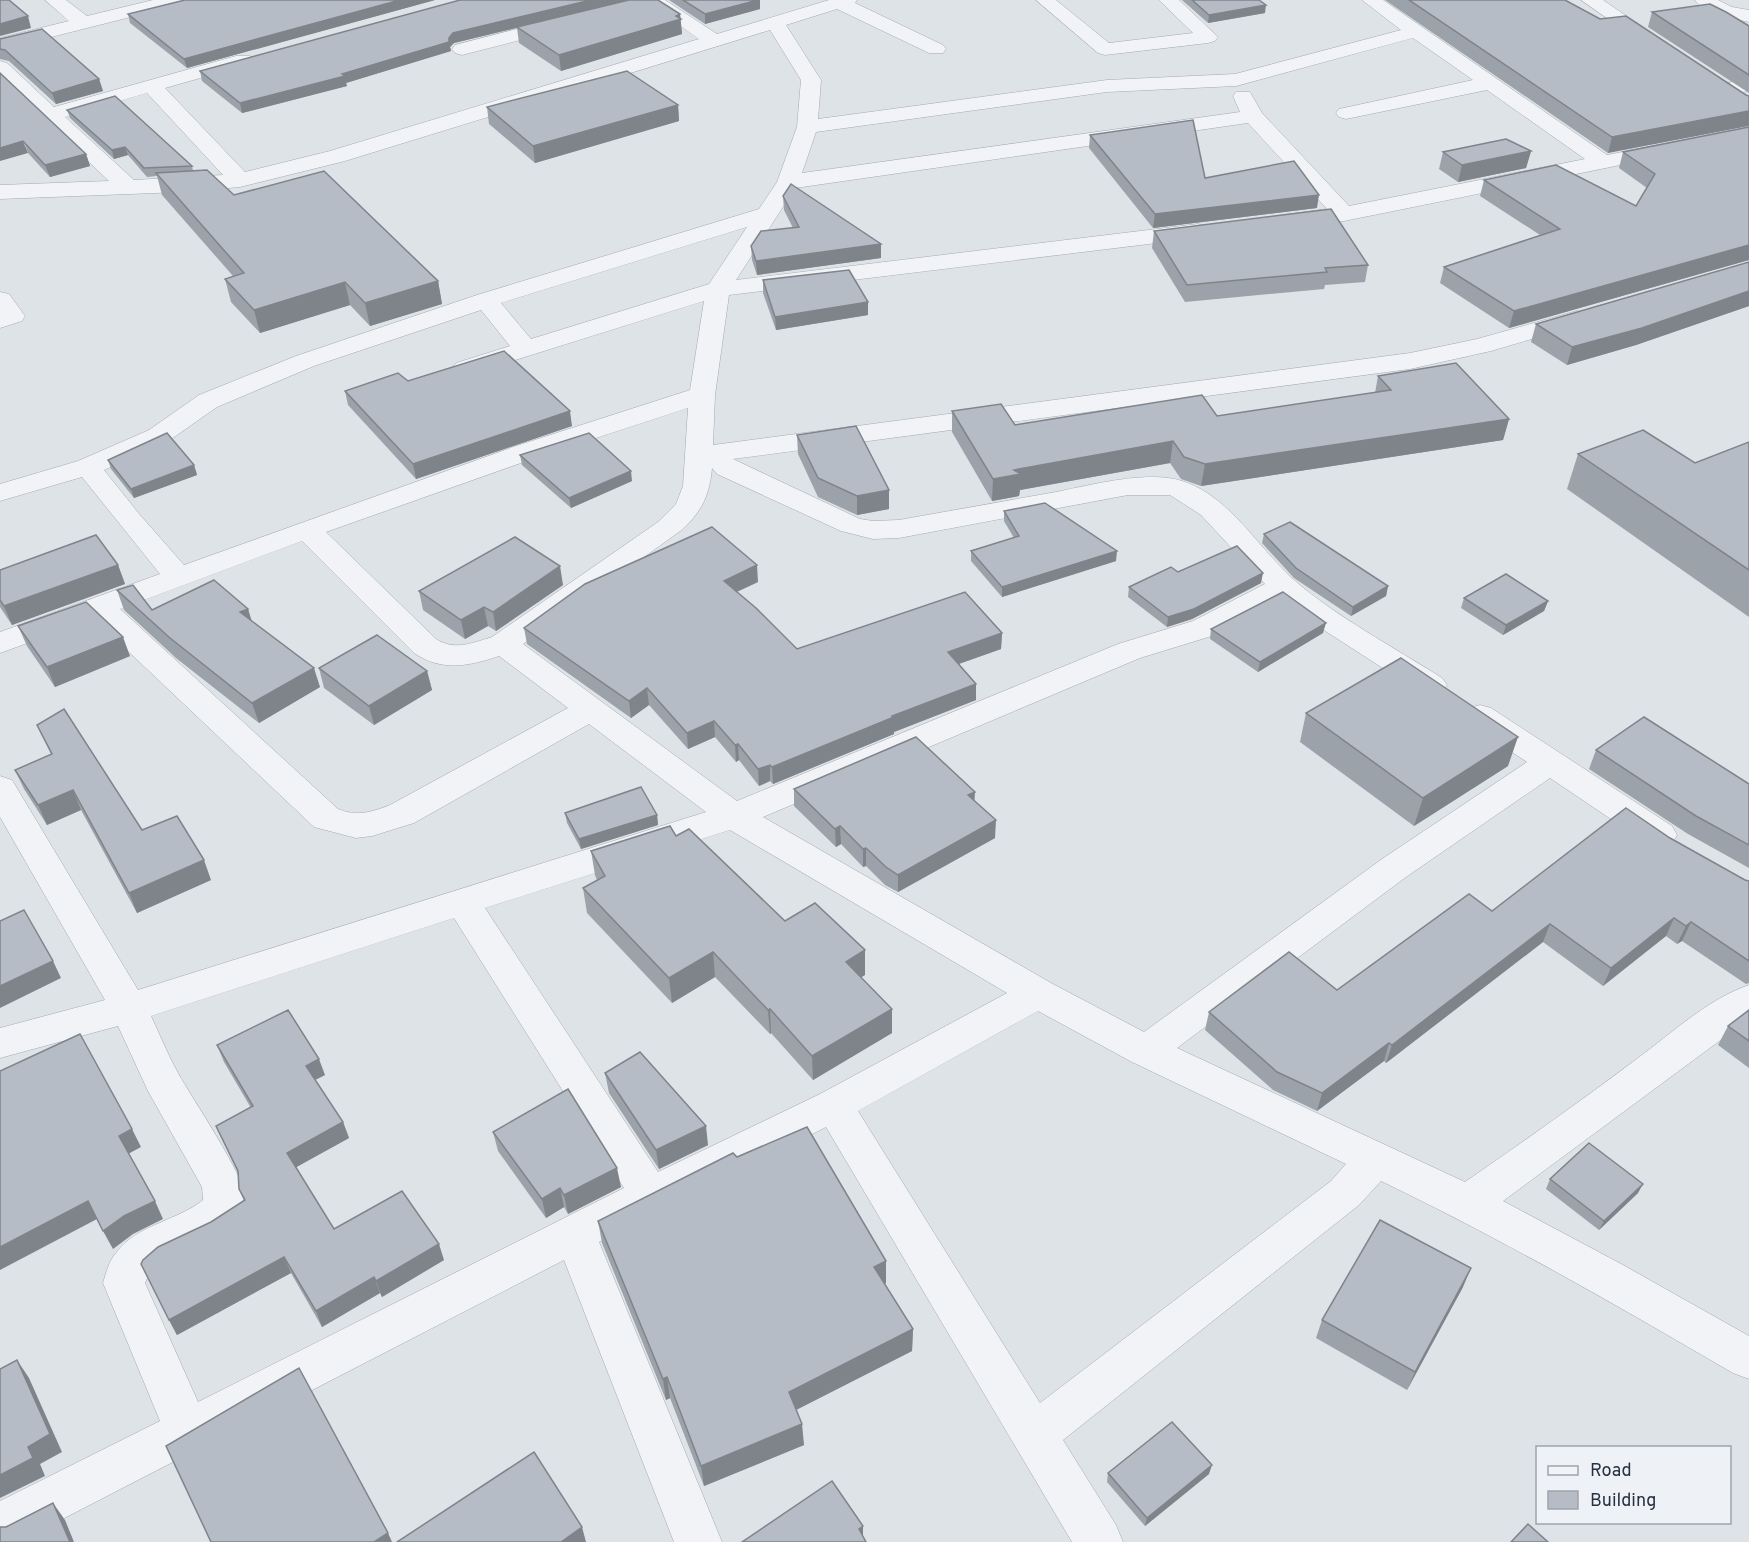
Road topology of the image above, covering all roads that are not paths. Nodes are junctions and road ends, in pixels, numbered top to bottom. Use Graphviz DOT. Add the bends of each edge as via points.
graph roads {
  1 [pos="54,0"];
  2 [pos="175,0"];
  3 [pos="1045,0"];
  4 [pos="1168,0"];
  5 [pos="1371,0"];
  6 [pos="1590,0"];
  7 [pos="1704,0"];
  8 [pos="653,1"];
  9 [pos="843,1"];
  10 [pos="632,7"];
  11 [pos="1749,16"];
  12 [pos="574,21"];
  13 [pos="84,23"];
  14 [pos="775,23"];
  15 [pos="1415,32"];
  16 [pos="715,41"];
  17 [pos="0,44"];
  18 [pos="462,49"];
  19 [pos="936,49"];
  20 [pos="1667,51"];
  21 [pos="263,55"];
  22 [pos="0,67"];
  23 [pos="1705,76"];
  24 [pos="1236,80"];
  25 [pos="1490,83"];
  26 [pos="150,85"];
  27 [pos="1749,85"];
  28 [pos="1724,89"];
  29 [pos="1749,105"];
  30 [pos="1346,113"];
  31 [pos="52,114"];
  32 [pos="1253,116"];
  33 [pos="807,127"];
  34 [pos="1749,133"];
  35 [pos="1602,161"];
  36 [pos="240,180"];
  37 [pos="788,182"];
  38 [pos="127,186"];
  39 [pos="0,192"];
  40 [pos="767,214"];
  41 [pos="1344,214"];
  42 [pos="1273,222"];
  43 [pos="1214,229"];
  44 [pos="718,289"];
  45 [pos="0,299"];
  46 [pos="486,300"];
  47 [pos="1604,310"];
  48 [pos="0,321"];
  49 [pos="525,348"];
  50 [pos="448,373"];
  51 [pos="702,395"];
  52 [pos="705,454"];
  53 [pos="88,467"];
  54 [pos="0,494"];
  55 [pos="307,530"];
  56 [pos="180,578"];
  57 [pos="1283,586"];
  58 [pos="99,607"];
  59 [pos="0,643"];
  60 [pos="503,644"];
  61 [pos="591,709"];
  62 [pos="1551,762"];
  63 [pos="0,788"];
  64 [pos="734,816"];
  65 [pos="1685,851"];
  66 [pos="462,902"];
  67 [pos="1038,993"];
  68 [pos="1749,1000"];
  69 [pos="129,1008"];
  70 [pos="0,1043"];
  71 [pos="1146,1051"];
  72 [pos="834,1105"];
  73 [pos="1376,1159"];
  74 [pos="650,1195"];
  75 [pos="1468,1203"];
  76 [pos="575,1235"];
  77 [pos="1749,1359"];
  78 [pos="188,1432"];
  79 [pos="1034,1435"];
  80 [pos="0,1526"];
  81 [pos="698,1542"];
  82 [pos="1099,1542"];
  1 -- 13 [label="street"];
  2 -- 13 [label="street"];
  3 -- 4 [label="street" via="1105,49 1208,37"];
  5 -- 15 [label="street"];
  6 -- 20 [label="street"];
  7 -- 11 [label="street" via="1727,12"];
  8 -- 10 [label="street"];
  8 -- 16 [label="street"];
  9 -- 14 [label="street"];
  9 -- 19 [label="street"];
  12 -- 18 [label="street"];
  13 -- 17 [label="street"];
  14 -- 16 [label="street"];
  14 -- 33 [label="street" via="811,80"];
  15 -- 24 [label="street"];
  15 -- 25 [label="street"];
  16 -- 36 [label="street" via="337,156"];
  21 -- 26 [label="street"];
  22 -- 31 [label="street"];
  23 -- 28 [label="street"];
  24 -- 32 [label="street"];
  24 -- 33 [label="street" via="1107,86"];
  25 -- 30 [label="street"];
  25 -- 35 [label="street"];
  26 -- 31 [label="street"];
  26 -- 36 [label="street"];
  27 -- 28 [label="street"];
  28 -- 29 [label="street"];
  31 -- 38 [label="street"];
  32 -- 37 [label="street"];
  32 -- 41 [label="street"];
  33 -- 37 [label="street"];
  34 -- 35 [label="street"];
  35 -- 41 [label="street"];
  36 -- 38 [label="street"];
  37 -- 40 [label="street"];
  38 -- 39 [label="street"];
  40 -- 44 [label="street"];
  40 -- 46 [label="street"];
  41 -- 42 [label="street"];
  43 -- 44 [label="street"];
  44 -- 49 [label="street"];
  44 -- 51 [label="street"];
  45 -- 48 [label="street" via="13,316"];
  46 -- 49 [label="street"];
  46 -- 53 [label="street" via="231,390 189,412 158,436"];
  47 -- 52 [label="street" via="1482,346 1410,362"];
  49 -- 50 [label="street"];
  51 -- 52 [label="street"];
  51 -- 55 [label="street"];
  52 -- 57 [label="street" via="851,525 873,530 899,529 1128,487 1174,487 1210,509"];
  52 -- 60 [label="street" via="694,500 687,511"];
  53 -- 54 [label="street"];
  53 -- 56 [label="street" via="129,522"];
  55 -- 56 [label="street"];
  55 -- 60 [label="street" via="437,654 469,655"];
  56 -- 58 [label="street"];
  57 -- 62 [label="street" via="1312,609"];
  57 -- 64 [label="street" via="1204,628 1129,651"];
  58 -- 59 [label="street"];
  58 -- 61 [label="street" via="326,818 345,827 369,826 402,814"];
  60 -- 61 [label="street"];
  61 -- 64 [label="street"];
  62 -- 65 [label="street"];
  62 -- 71 [label="street" via="1394,868"];
  63 -- 69 [label="street"];
  64 -- 66 [label="street"];
  64 -- 67 [label="street"];
  66 -- 69 [label="street"];
  66 -- 74 [label="street"];
  67 -- 71 [label="street"];
  67 -- 72 [label="street"];
  68 -- 75 [label="street"];
  69 -- 70 [label="street"];
  69 -- 78 [label="street" via="162,1080 224,1194 224,1202 210,1218 140,1254 125,1273 124,1283"];
  71 -- 73 [label="street"];
  72 -- 74 [label="street"];
  72 -- 79 [label="street"];
  73 -- 75 [label="street"];
  73 -- 79 [label="street" via="1345,1193"];
  74 -- 76 [label="street"];
  75 -- 77 [label="street"];
  76 -- 78 [label="street"];
  76 -- 81 [label="street"];
  78 -- 80 [label="street"];
  79 -- 82 [label="street"];
}
